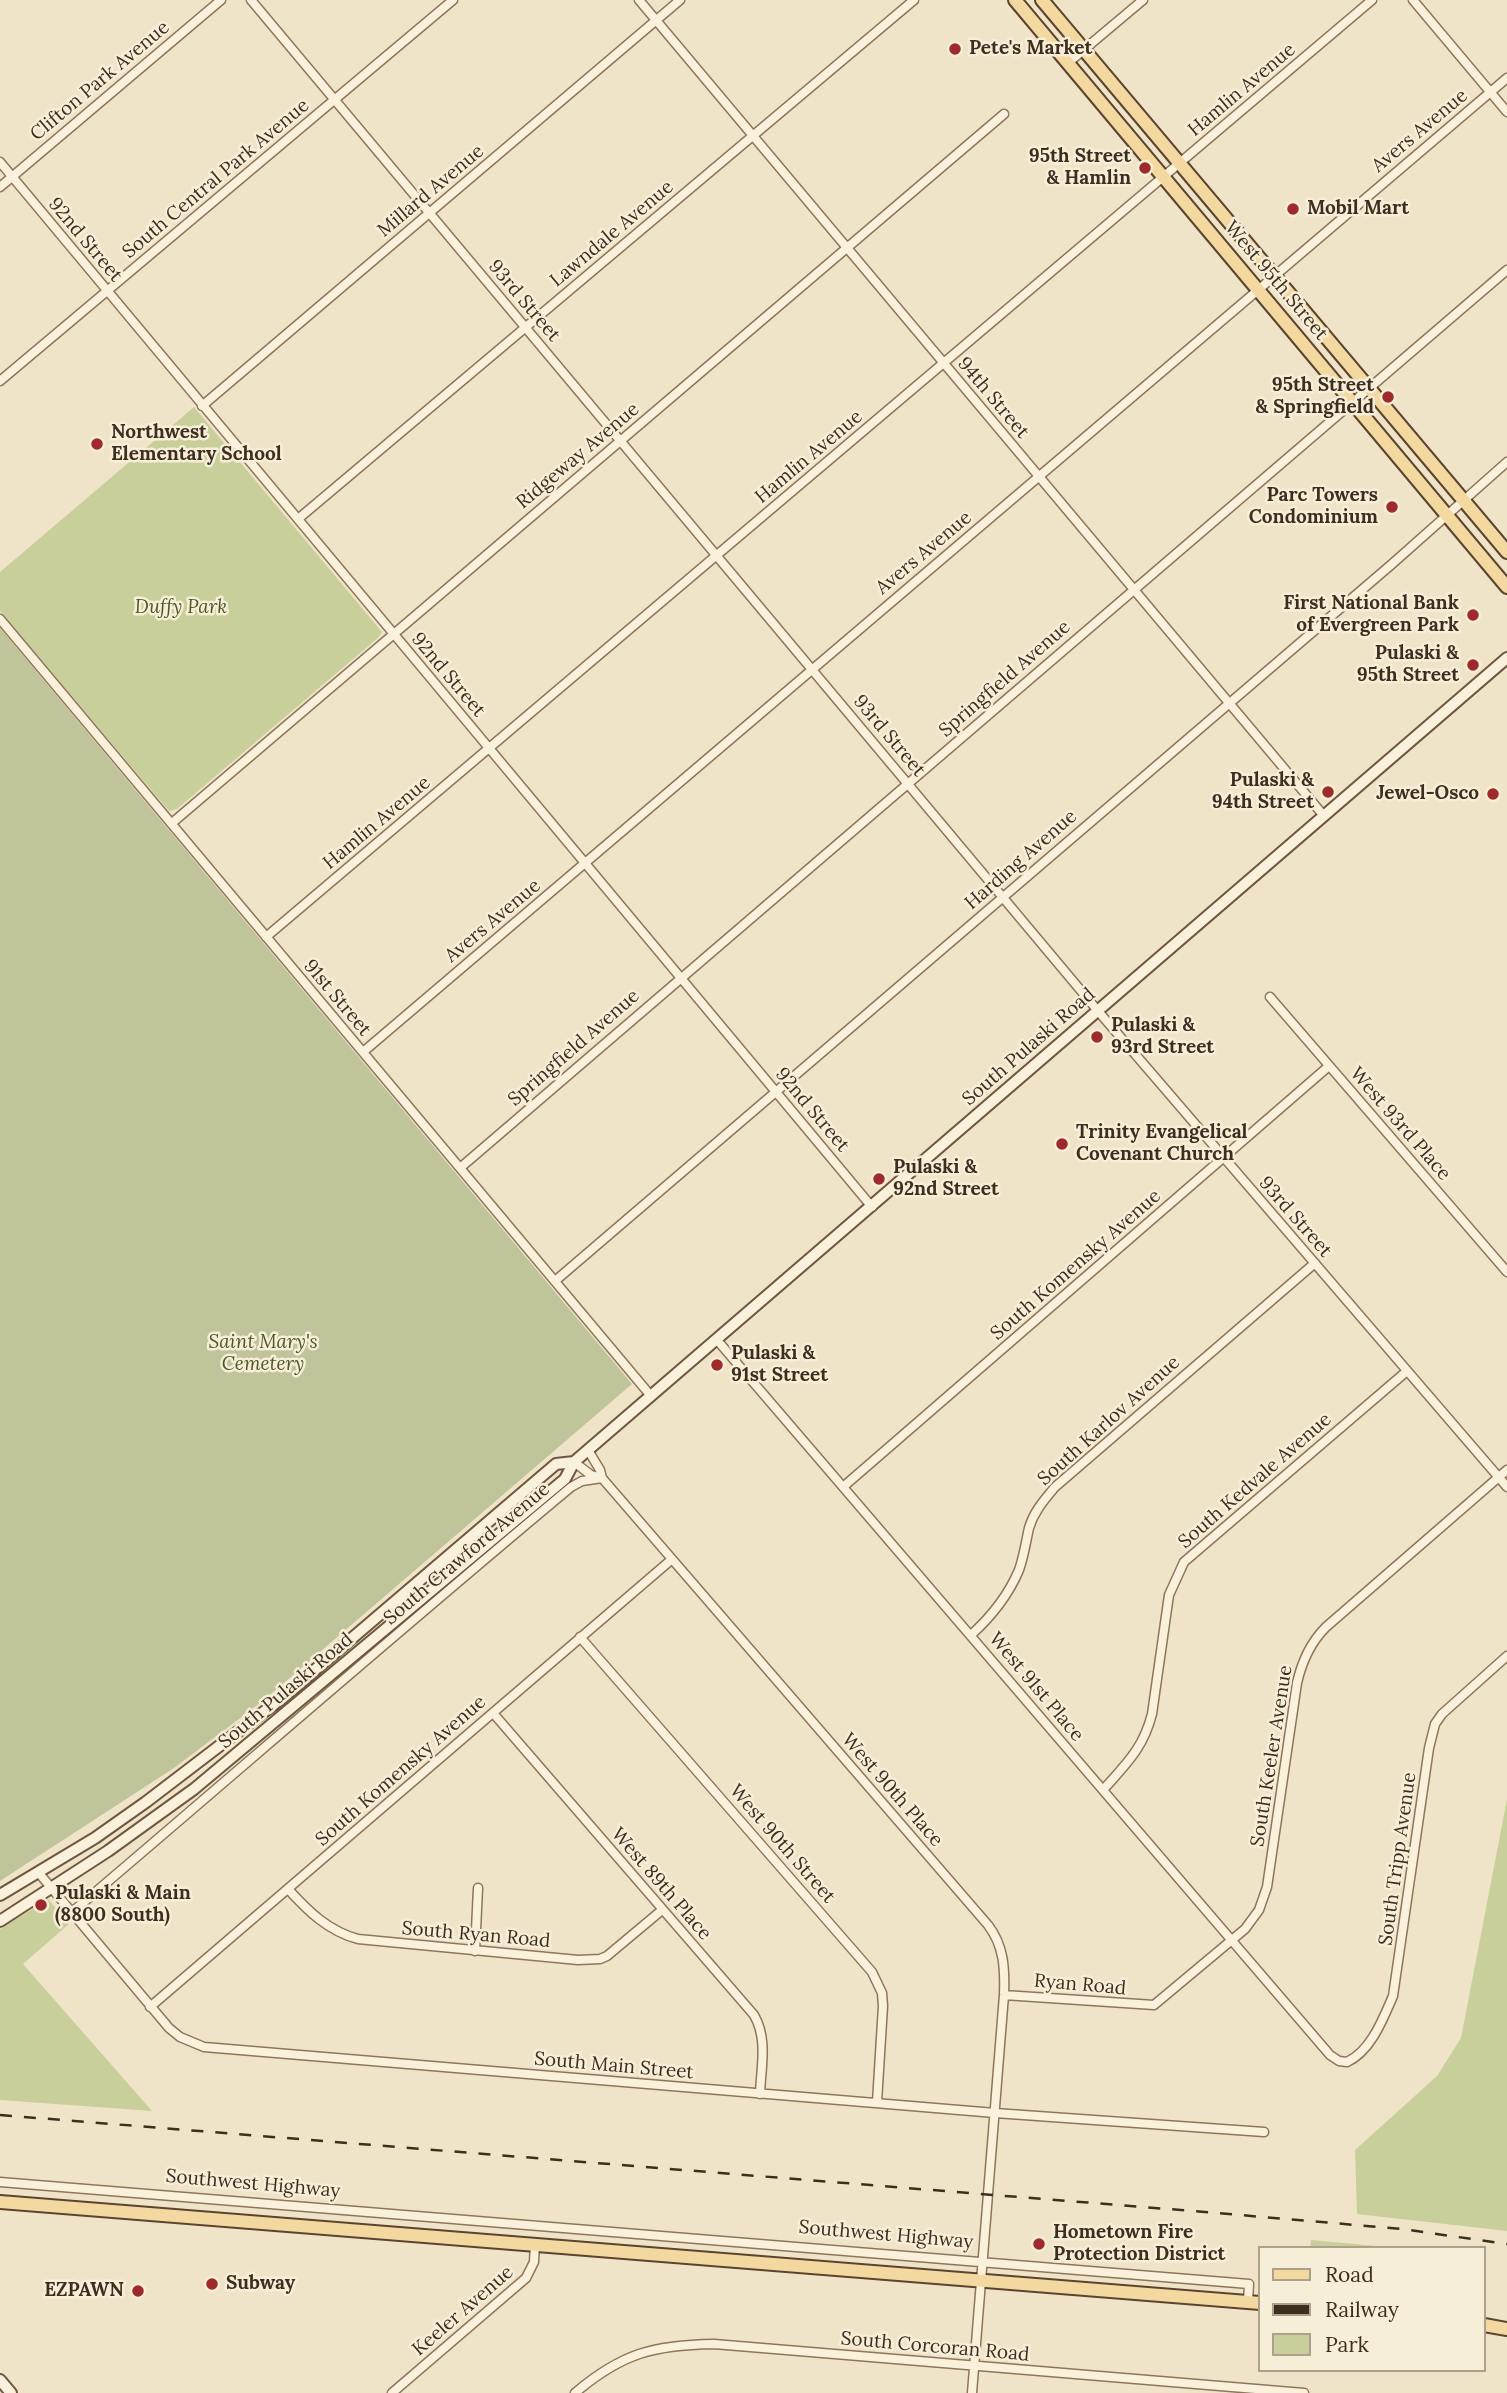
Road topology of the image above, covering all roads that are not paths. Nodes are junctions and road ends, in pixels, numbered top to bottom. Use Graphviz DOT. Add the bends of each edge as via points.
graph roads {
  1 [pos="221,0"];
  2 [pos="251,0"];
  3 [pos="453,0"];
  4 [pos="639,0"];
  5 [pos="680,0"];
  6 [pos="914,0"];
  7 [pos="1015,0"];
  8 [pos="1042,0"];
  9 [pos="1143,0"];
  10 [pos="1373,0"];
  11 [pos="1413,0"];
  12 [pos="656,21"];
  13 [pos="1084,50"];
  14 [pos="1068,63"];
  15 [pos="1507,78"];
  16 [pos="1491,92"];
  17 [pos="335,100"];
  18 [pos="1507,112"];
  19 [pos="1004,114"];
  20 [pos="753,136"];
  21 [pos="0,162"];
  22 [pos="1180,164"];
  23 [pos="12,177"];
  24 [pos="1164,177"];
  25 [pos="0,187"];
  26 [pos="429,213"];
  27 [pos="847,248"];
  28 [pos="1507,270"];
  29 [pos="1274,276"];
  30 [pos="1258,290"];
  31 [pos="107,291"];
  32 [pos="526,327"];
  33 [pos="944,364"];
  34 [pos="0,382"];
  35 [pos="1368,388"];
  36 [pos="1353,402"];
  37 [pos="202,405"];
  38 [pos="620,441"];
  39 [pos="1507,462"];
  40 [pos="1039,476"];
  41 [pos="1464,501"];
  42 [pos="1447,516"];
  43 [pos="298,519"];
  44 [pos="1507,552"];
  45 [pos="717,556"];
  46 [pos="1507,587"];
  47 [pos="1134,590"];
  48 [pos="0,619"];
  49 [pos="394,634"];
  50 [pos="1507,658"];
  51 [pos="812,669"];
  52 [pos="1229,703"];
  53 [pos="489,748"];
  54 [pos="908,783"];
  55 [pos="1324,816"];
  56 [pos="172,823"];
  57 [pos="585,863"];
  58 [pos="1003,897"];
  59 [pos="266,937"];
  60 [pos="681,978"];
  61 [pos="1270,998"];
  62 [pos="1098,1011"];
  63 [pos="363,1052"];
  64 [pos="1329,1066"];
  65 [pos="776,1092"];
  66 [pos="1224,1157"];
  67 [pos="460,1168"];
  68 [pos="872,1207"];
  69 [pos="1315,1263"];
  70 [pos="1507,1272"];
  71 [pos="555,1281"];
  72 [pos="718,1340"];
  73 [pos="1407,1371"];
  74 [pos="651,1396"];
  75 [pos="588,1450"];
  76 [pos="574,1462"];
  77 [pos="1507,1470"];
  78 [pos="1498,1477"];
  79 [pos="602,1478"];
  80 [pos="843,1487"];
  81 [pos="1507,1488"];
  82 [pos="671,1560"];
  83 [pos="971,1635"];
  84 [pos="580,1637"];
  85 [pos="1507,1656"];
  86 [pos="493,1713"];
  87 [pos="1103,1790"];
  88 [pos="38,1872"];
  89 [pos="50,1888"];
  90 [pos="478,1888"];
  91 [pos="288,1889"];
  92 [pos="0,1895"];
  93 [pos="662,1910"];
  94 [pos="72,1913"];
  95 [pos="0,1921"];
  96 [pos="1231,1940"];
  97 [pos="475,1951"];
  98 [pos="1004,1994"];
  99 [pos="1154,2005"];
  100 [pos="150,2007"];
  101 [pos="1330,2054"];
  102 [pos="760,2094"];
  103 [pos="877,2102"];
  104 [pos="995,2113"];
  105 [pos="1265,2132"];
  106 [pos="0,2182"];
  107 [pos="0,2202"];
  108 [pos="503,2223"];
  109 [pos="501,2240"];
  110 [pos="535,2243"];
  111 [pos="982,2262"];
  112 [pos="980,2280"];
  113 [pos="1254,2302"];
  114 [pos="1486,2325"];
  115 [pos="1507,2329"];
  116 [pos="974,2367"];
  117 [pos="0,2380"];
  118 [pos="11,2393"];
  119 [pos="392,2393"];
  120 [pos="575,2393"];
  121 [pos="972,2393"];
  122 [pos="1304,2393"];
  1 -- 23 [label="street, Clifton Park Avenue"];
  2 -- 17 [label="street, 93rd Street"];
  3 -- 17 [label="street, South Central Park Avenue"];
  4 -- 12 [label="street, 94th Street"];
  5 -- 12 [label="street, Millard Avenue"];
  6 -- 20 [label="street, Lawndale Avenue"];
  7 -- 14 [label="main road, West 95th Street"];
  8 -- 13 [label="main road, West 95th Street"];
  9 -- 13 [label="street"];
  10 -- 22 [label="street, Hamlin Avenue"];
  11 -- 16 [label="street"];
  12 -- 20 [label="street, 94th Street"];
  12 -- 26 [label="street, Millard Avenue"];
  13 -- 14 [label="street"];
  13 -- 22 [label="main road, West 95th Street"];
  14 -- 24 [label="main road, West 95th Street"];
  15 -- 16 [label="street, Avers Avenue"];
  16 -- 18 [label="street"];
  16 -- 29 [label="street, Avers Avenue"];
  17 -- 26 [label="street, 93rd Street"];
  17 -- 31 [label="street, South Central Park Avenue"];
  19 -- 27 [label="street, Ridgeway Avenue"];
  20 -- 27 [label="street, 94th Street"];
  20 -- 32 [label="street, Lawndale Avenue"];
  21 -- 23 [label="street, 92nd Street"];
  22 -- 24 [label="street, Hamlin Avenue"];
  22 -- 29 [label="main road, West 95th Street"];
  23 -- 25 [label="street, Clifton Park Avenue"];
  23 -- 31 [label="street, 92nd Street"];
  24 -- 30 [label="main road, West 95th Street"];
  24 -- 33 [label="street, Hamlin Avenue"];
  26 -- 32 [label="street, 93rd Street"];
  26 -- 37 [label="street, Millard Avenue"];
  27 -- 33 [label="street, 94th Street"];
  27 -- 38 [label="street, Ridgeway Avenue"];
  28 -- 35 [label="street, Springfield Avenue"];
  29 -- 30 [label="street, Avers Avenue"];
  29 -- 35 [label="main road, West 95th Street"];
  30 -- 36 [label="main road, West 95th Street"];
  30 -- 40 [label="street, Avers Avenue"];
  31 -- 34 [label="street, South Central Park Avenue"];
  31 -- 37 [label="street, 92nd Street"];
  32 -- 38 [label="street, 93rd Street"];
  32 -- 43 [label="street, Lawndale Avenue"];
  33 -- 40 [label="street, 94th Street"];
  33 -- 45 [label="street, Hamlin Avenue"];
  35 -- 36 [label="street, Springfield Avenue"];
  35 -- 41 [label="main road, West 95th Street"];
  36 -- 42 [label="main road, West 95th Street"];
  36 -- 47 [label="street, Springfield Avenue"];
  37 -- 43 [label="street, 92nd Street"];
  38 -- 45 [label="street, 93rd Street"];
  38 -- 49 [label="street, Ridgeway Avenue"];
  39 -- 41 [label="street, Harding Avenue"];
  40 -- 47 [label="street, 94th Street"];
  40 -- 51 [label="street, Avers Avenue"];
  41 -- 42 [label="street, Harding Avenue"];
  41 -- 44 [label="main road, West 95th Street"];
  42 -- 46 [label="main road, West 95th Street"];
  42 -- 52 [label="street, Harding Avenue"];
  43 -- 49 [label="street, 92nd Street"];
  45 -- 51 [label="street, 93rd Street"];
  45 -- 53 [label="street, Hamlin Avenue"];
  47 -- 52 [label="street, 94th Street"];
  47 -- 54 [label="street, Springfield Avenue"];
  48 -- 56 [label="street, 91st Street"];
  49 -- 53 [label="street, 92nd Street"];
  49 -- 56 [label="street, Ridgeway Avenue"];
  50 -- 55 [label="main road, South Pulaski Road"];
  51 -- 54 [label="street, 93rd Street"];
  51 -- 57 [label="street, Avers Avenue"];
  52 -- 55 [label="street, 94th Street"];
  52 -- 58 [label="street, Harding Avenue"];
  53 -- 57 [label="street, 92nd Street"];
  53 -- 59 [label="street, Hamlin Avenue"];
  54 -- 58 [label="street, 93rd Street"];
  54 -- 60 [label="street, Springfield Avenue"];
  55 -- 62 [label="main road, South Pulaski Road"];
  56 -- 59 [label="street, 91st Street"];
  57 -- 60 [label="street, 92nd Street"];
  57 -- 63 [label="street, Avers Avenue"];
  58 -- 62 [label="street, 93rd Street"];
  58 -- 65 [label="street, Harding Avenue"];
  59 -- 63 [label="street, 91st Street"];
  60 -- 65 [label="street, 92nd Street"];
  60 -- 67 [label="street, Springfield Avenue"];
  61 -- 64 [label="street, West 93rd Place"];
  62 -- 66 [label="street, 93rd Street"];
  62 -- 68 [label="main road, South Pulaski Road"];
  63 -- 67 [label="street, 91st Street"];
  64 -- 66 [label="street, South Komensky Avenue"];
  64 -- 70 [label="street, West 93rd Place"];
  65 -- 68 [label="street, 92nd Street"];
  65 -- 71 [label="street, Harding Avenue"];
  66 -- 69 [label="street, 93rd Street"];
  66 -- 80 [label="street, South Komensky Avenue"];
  67 -- 71 [label="street, 91st Street"];
  68 -- 72 [label="main road, South Pulaski Road"];
  69 -- 73 [label="street, 93rd Street"];
  69 -- 83 [label="street, South Karlov Avenue" via="1055,1486 1030,1524 1010,1589"];
  71 -- 74 [label="street, 91st Street"];
  72 -- 74 [label="main road, South Pulaski Road"];
  72 -- 80 [label="street, West 91st Place"];
  73 -- 78 [label="street, 93rd Street"];
  73 -- 87 [label="street, South Kedvale Avenue" via="1184,1562 1169,1595 1147,1733 1140,1748"];
  74 -- 75 [label="main road, South Pulaski Road"];
  75 -- 76 [label="main road, South Pulaski Road"];
  75 -- 79 [label="street, West 90th Place"];
  76 -- 79 [label="street, West 90th Place"];
  76 -- 88 [label="main road, South Pulaski Road" via="556,1464 282,1698 146,1802"];
  76 -- 89 [label="main road, South Pulaski Road" via="565,1479 223,1767"];
  77 -- 78 [label="street, South Keeler Avenue"];
  78 -- 81 [label="street, 93rd Street"];
  78 -- 96 [label="street, South Keeler Avenue" via="1310,1646 1297,1683 1267,1887 1252,1920"];
  79 -- 82 [label="street, West 90th Place"];
  79 -- 94 [label="street, South Crawford Avenue" via="572,1487"];
  80 -- 83 [label="street, West 91st Place"];
  82 -- 84 [label="street, South Komensky Avenue"];
  82 -- 98 [label="street, West 90th Place" via="995,1934 1005,1966"];
  83 -- 87 [label="street, West 91st Place"];
  84 -- 86 [label="street, South Komensky Avenue"];
  84 -- 103 [label="street, West 90th Street" via="872,1972 883,2006"];
  85 -- 101 [label="street, South Tripp Avenue" via="1451,1704 1435,1724 1393,1996 1361,2053 1347,2062"];
  86 -- 91 [label="street, South Komensky Avenue"];
  86 -- 93 [label="street, West 89th Place"];
  87 -- 96 [label="street, West 91st Place"];
  88 -- 89 [label="street, South Main Street"];
  88 -- 92 [label="main road, South Pulaski Road"];
  89 -- 94 [label="street, South Main Street"];
  89 -- 95 [label="main road, South Pulaski Road"];
  90 -- 97 [label="street"];
  91 -- 97 [label="street, South Ryan Road" via="320,1921 346,1936"];
  91 -- 100 [label="street, South Komensky Avenue"];
  93 -- 97 [label="street, South Ryan Road" via="600,1959"];
  93 -- 102 [label="street, West 89th Place" via="758,2022 763,2042"];
  94 -- 100 [label="street, South Main Street"];
  96 -- 99 [label="street, South Keeler Avenue"];
  96 -- 101 [label="street, West 91st Place"];
  98 -- 99 [label="street, Ryan Road"];
  98 -- 104 [label="street, West 90th Place"];
  100 -- 102 [label="street, South Main Street" via="169,2028 204,2048"];
  102 -- 103 [label="street, South Main Street"];
  103 -- 104 [label="street, South Main Street"];
  104 -- 105 [label="street, South Main Street"];
  104 -- 111 [label="street, West 90th Place"];
  106 -- 108 [label="street, Southwest Highway"];
  107 -- 109 [label="main road, Southwest Highway"];
  108 -- 109 [label="street"];
  108 -- 111 [label="street, Southwest Highway"];
  109 -- 110 [label="main road, Southwest Highway"];
  110 -- 112 [label="main road, Southwest Highway"];
  110 -- 119 [label="street, Keeler Avenue" via="534,2262 526,2278"];
  111 -- 112 [label="street, West 90th Place"];
  111 -- 113 [label="street, Southwest Highway" via="1249,2284"];
  112 -- 113 [label="main road, Southwest Highway"];
  112 -- 116 [label="street, West 90th Place"];
  114 -- 115 [label="main road"];
  116 -- 120 [label="street, South Corcoran Road" via="714,2344 676,2345 642,2352"];
  116 -- 121 [label="street, West 90th Place"];
  116 -- 122 [label="street, South Corcoran Road"];
  117 -- 118 [label="main road"];
}
